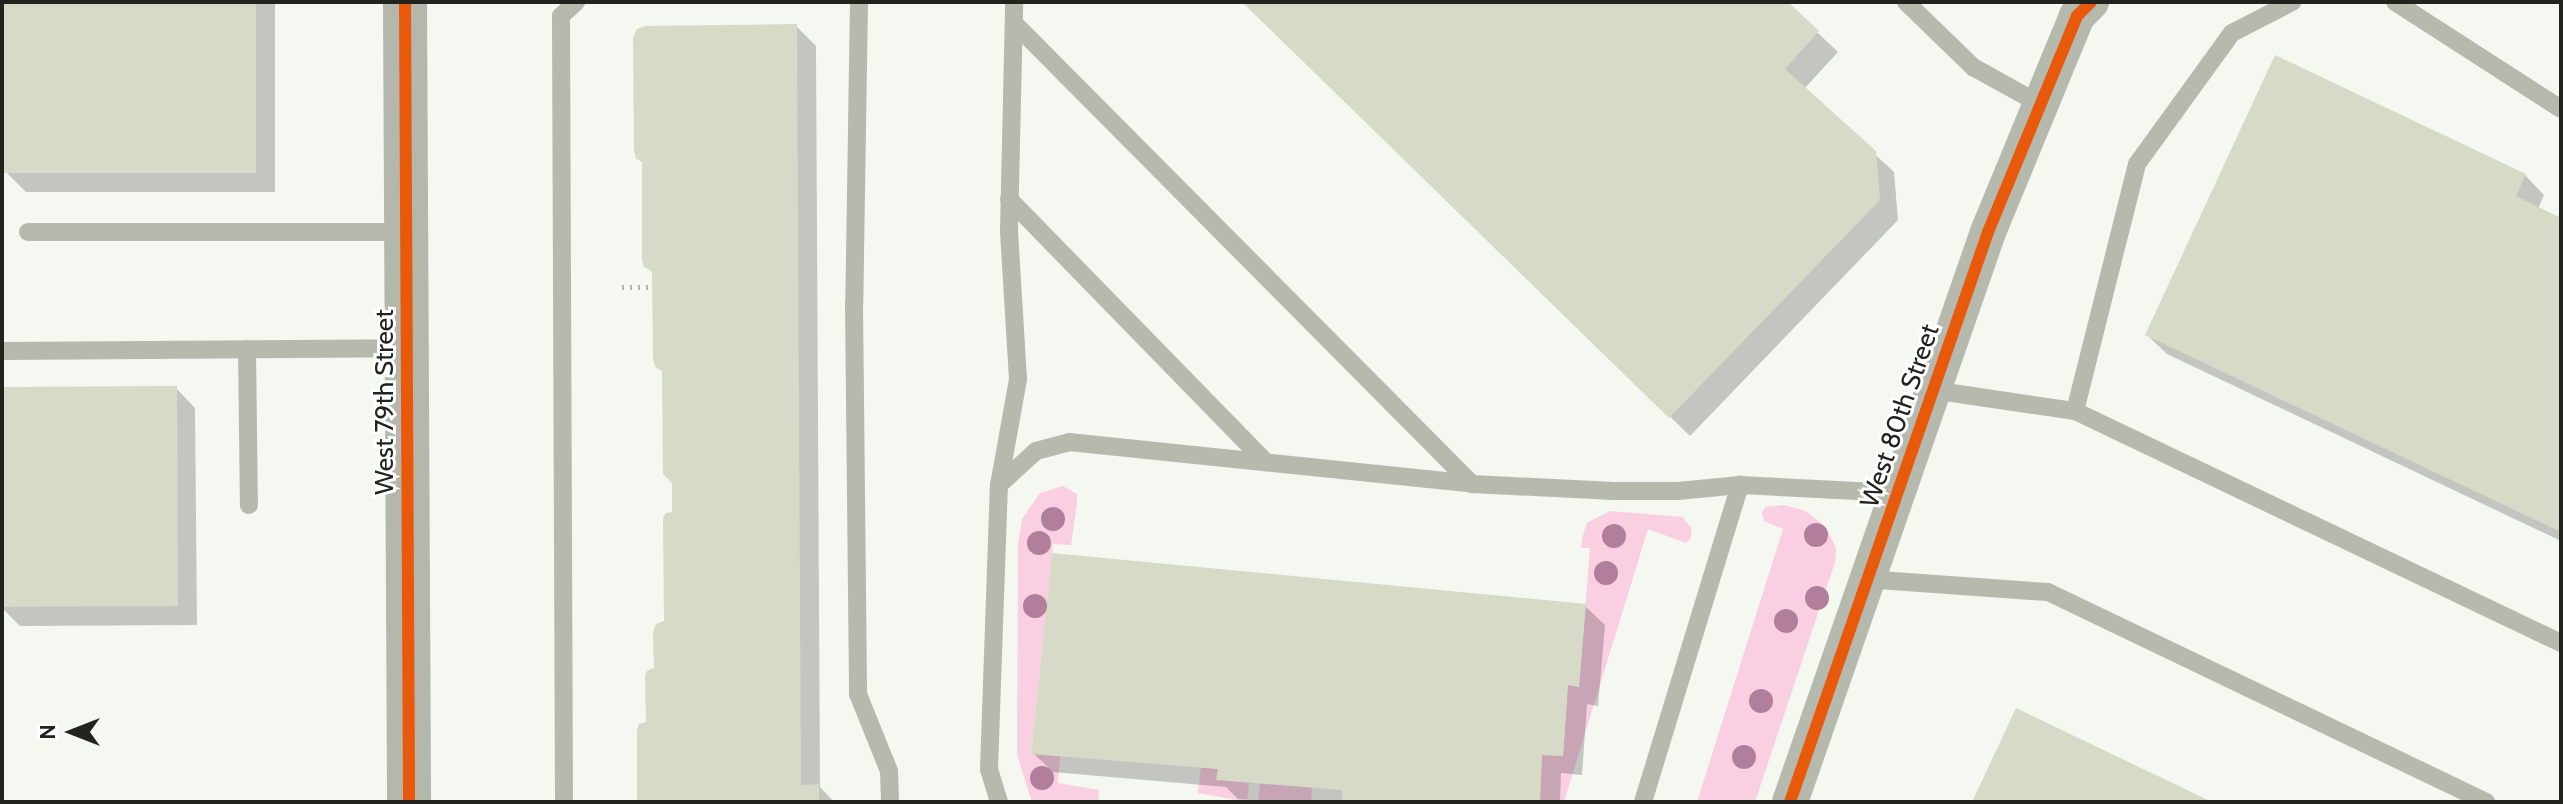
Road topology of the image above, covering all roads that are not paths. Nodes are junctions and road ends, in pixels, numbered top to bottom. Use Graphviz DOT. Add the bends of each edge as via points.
graph roads {
  1 [pos="405,2"];
  2 [pos="576,2"];
  3 [pos="859,2"];
  4 [pos="1014,2"];
  5 [pos="1906,2"];
  6 [pos="2091,2"];
  7 [pos="2292,2"];
  8 [pos="2395,2"];
  9 [pos="1014,23"];
  10 [pos="2040,104"];
  11 [pos="2561,109"];
  12 [pos="1009,199"];
  13 [pos="28,232"];
  14 [pos="406,232"];
  15 [pos="407,348"];
  16 [pos="247,349"];
  17 [pos="2,351"];
  18 [pos="1932,390"];
  19 [pos="2075,411"];
  20 [pos="1266,462"];
  21 [pos="1472,484"];
  22 [pos="999,485"];
  23 [pos="1740,485"];
  24 [pos="1896,493"];
  25 [pos="249,505"];
  26 [pos="1865,579"];
  27 [pos="2561,643"];
  28 [pos="409,802"];
  29 [pos="564,802"];
  30 [pos="890,802"];
  31 [pos="999,802"];
  32 [pos="1643,802"];
  33 [pos="1790,802"];
  34 [pos="2486,802"];
  1 -- 14 [label="street, West 79th Street"];
  2 -- 29 [label="lane" via="561,16"];
  3 -- 30 [label="lane" via="854,304 858,694 889,771"];
  4 -- 9 [label="lane"];
  5 -- 10 [label="lane" via="1973,67"];
  6 -- 10 [label="street, West 80th Street" via="2077,16"];
  7 -- 19 [label="lane" via="2232,33 2137,164"];
  8 -- 11 [label="lane"];
  9 -- 12 [label="lane"];
  9 -- 21 [label="lane"];
  10 -- 18 [label="street, West 80th Street"];
  12 -- 20 [label="lane"];
  12 -- 22 [label="lane" via="1018,379"];
  13 -- 14 [label="lane"];
  14 -- 15 [label="street, West 79th Street"];
  15 -- 16 [label="lane"];
  15 -- 28 [label="street, West 79th Street"];
  16 -- 17 [label="lane"];
  16 -- 25 [label="lane"];
  18 -- 19 [label="lane"];
  18 -- 24 [label="street, West 80th Street"];
  19 -- 27 [label="lane"];
  20 -- 21 [label="lane"];
  20 -- 22 [label="lane" via="1069,442 1036,451"];
  21 -- 23 [label="lane" via="1614,491"];
  22 -- 31 [label="lane" via="989,769"];
  23 -- 24 [label="lane"];
  23 -- 32 [label="lane"];
  24 -- 26 [label="street, West 80th Street"];
  26 -- 33 [label="street, West 80th Street"];
  26 -- 34 [label="lane" via="2048,592"];
}
